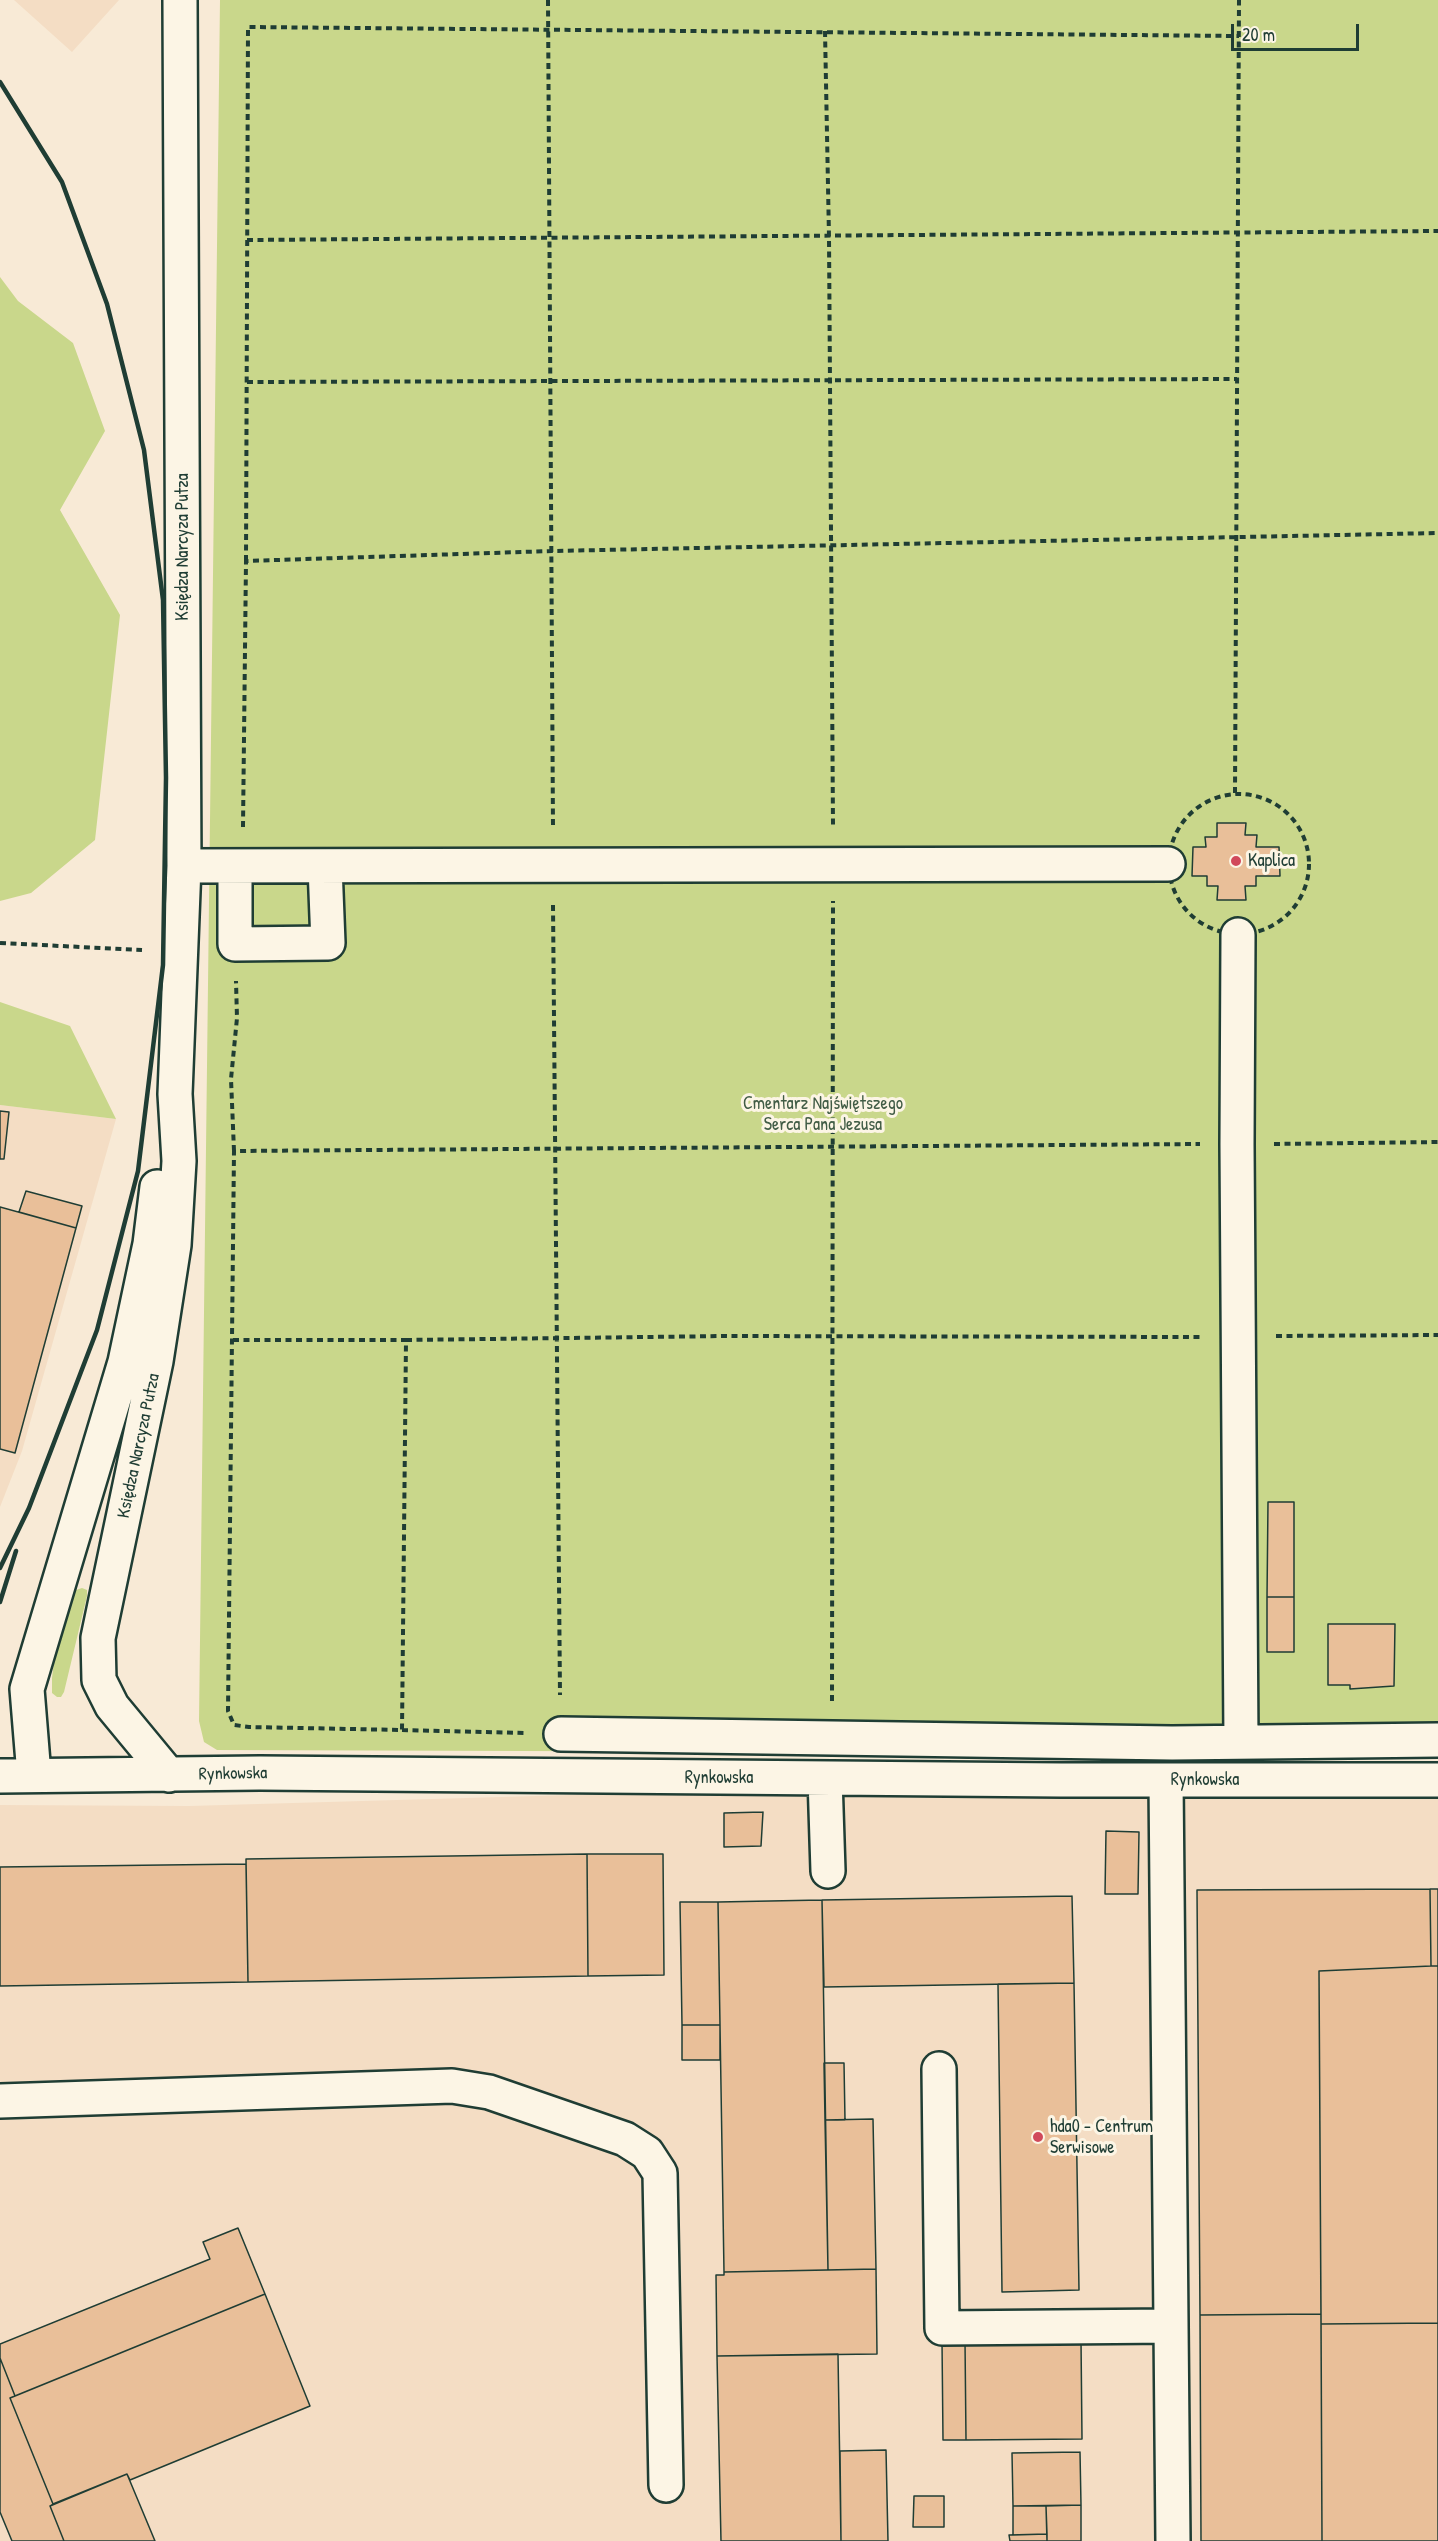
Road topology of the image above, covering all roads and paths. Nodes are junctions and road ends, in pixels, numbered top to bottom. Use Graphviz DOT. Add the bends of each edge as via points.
graph roads {
  1 [pos="180,0"];
  2 [pos="548,0"];
  3 [pos="1239,0"];
  4 [pos="549,28"];
  5 [pos="1239,36"];
  6 [pos="1438,231"];
  7 [pos="1237,234"];
  8 [pos="552,237"];
  9 [pos="247,240"];
  10 [pos="1237,379"];
  11 [pos="552,381"];
  12 [pos="247,382"];
  13 [pos="1438,533"];
  14 [pos="1236,535"];
  15 [pos="552,551"];
  16 [pos="246,561"];
  17 [pos="1235,793"];
  18 [pos="1168,864"];
  19 [pos="184,866"];
  20 [pos="239,866"];
  21 [pos="325,866"];
  22 [pos="553,866"];
  23 [pos="1238,935"];
  24 [pos="0,943"];
  25 [pos="235,944"];
  26 [pos="182,952"];
  27 [pos="175,1094"];
  28 [pos="1438,1142"];
  29 [pos="1237,1144"];
  30 [pos="554,1150"];
  31 [pos="234,1151"];
  32 [pos="1438,1335"];
  33 [pos="1239,1337"];
  34 [pos="559,1338"];
  35 [pos="233,1340"];
  36 [pos="406,1340"];
  37 [pos="402,1730"];
  38 [pos="561,1734"];
  39 [pos="1438,1740"];
  40 [pos="1241,1742"];
  41 [pos="169,1774"];
  42 [pos="34,1775"];
  43 [pos="0,1776"];
  44 [pos="825,1778"];
  45 [pos="1438,1779"];
  46 [pos="1166,1780"];
  47 [pos="828,1871"];
  48 [pos="939,2069"];
  49 [pos="0,2101"];
  50 [pos="1171,2326"];
  51 [pos="666,2485"];
  52 [pos="1173,2541"];
  1 -- 19 [label="street, Księdza Narcyza Putza"];
  2 -- 4 [label="path"];
  3 -- 5 [label="path"];
  4 -- 5 [label="path"];
  4 -- 8 [label="path"];
  4 -- 9 [label="path" via="249,27"];
  5 -- 7 [label="path"];
  6 -- 7 [label="path"];
  7 -- 8 [label="path"];
  7 -- 10 [label="path"];
  8 -- 9 [label="path"];
  8 -- 11 [label="path"];
  9 -- 12 [label="path"];
  10 -- 11 [label="path"];
  10 -- 14 [label="path"];
  11 -- 12 [label="path"];
  11 -- 15 [label="path"];
  12 -- 16 [label="path"];
  13 -- 14 [label="path"];
  14 -- 15 [label="path"];
  14 -- 17 [label="path"];
  15 -- 16 [label="path"];
  15 -- 22 [label="path"];
  16 -- 20 [label="path"];
  17 -- 18 [label="path" via="1195,808 1180,824"];
  17 -- 23 [label="path" via="1253,794 1285,810 1306,840 1309,858 1309,878 1290,912 1258,933"];
  18 -- 22 [label="street"];
  18 -- 23 [label="path" via="1181,906 1216,932"];
  19 -- 20 [label="street"];
  19 -- 26 [label="street, Księdza Narcyza Putza"];
  20 -- 21 [label="street"];
  20 -- 25 [label="street"];
  21 -- 22 [label="street"];
  21 -- 25 [label="street" via="328,944"];
  22 -- 30 [label="path"];
  23 -- 29 [label="street"];
  24 -- 26 [label="path"];
  25 -- 31 [label="path" via="237,1018 231,1079"];
  26 -- 27 [label="street, Księdza Narcyza Putza"];
  27 -- 41 [label="street, Księdza Narcyza Putza" via="179,1161 170,1274 156,1361 98,1638 99,1680 112,1706"];
  27 -- 42 [label="street, Księdza Narcyza Putza" via="125,1362 27,1689"];
  28 -- 29 [label="path"];
  29 -- 30 [label="path"];
  29 -- 33 [label="street"];
  30 -- 31 [label="path"];
  30 -- 34 [label="path"];
  31 -- 35 [label="path"];
  32 -- 33 [label="path"];
  33 -- 34 [label="path"];
  33 -- 40 [label="street"];
  34 -- 36 [label="path"];
  34 -- 38 [label="path"];
  35 -- 36 [label="path"];
  35 -- 37 [label="path" via="228,1711 234,1725"];
  36 -- 37 [label="path"];
  37 -- 38 [label="path"];
  38 -- 40 [label="street"];
  39 -- 40 [label="street"];
  41 -- 42 [label="street, Rynkowska"];
  41 -- 44 [label="street, Rynkowska"];
  42 -- 43 [label="street, Rynkowska"];
  44 -- 46 [label="street, Rynkowska"];
  44 -- 47 [label="street"];
  45 -- 46 [label="street, Rynkowska"];
  46 -- 50 [label="street"];
  48 -- 50 [label="street" via="942,2328"];
  49 -- 51 [label="street" via="452,2086 489,2092 625,2139 647,2153 660,2173"];
  50 -- 52 [label="street"];
}
